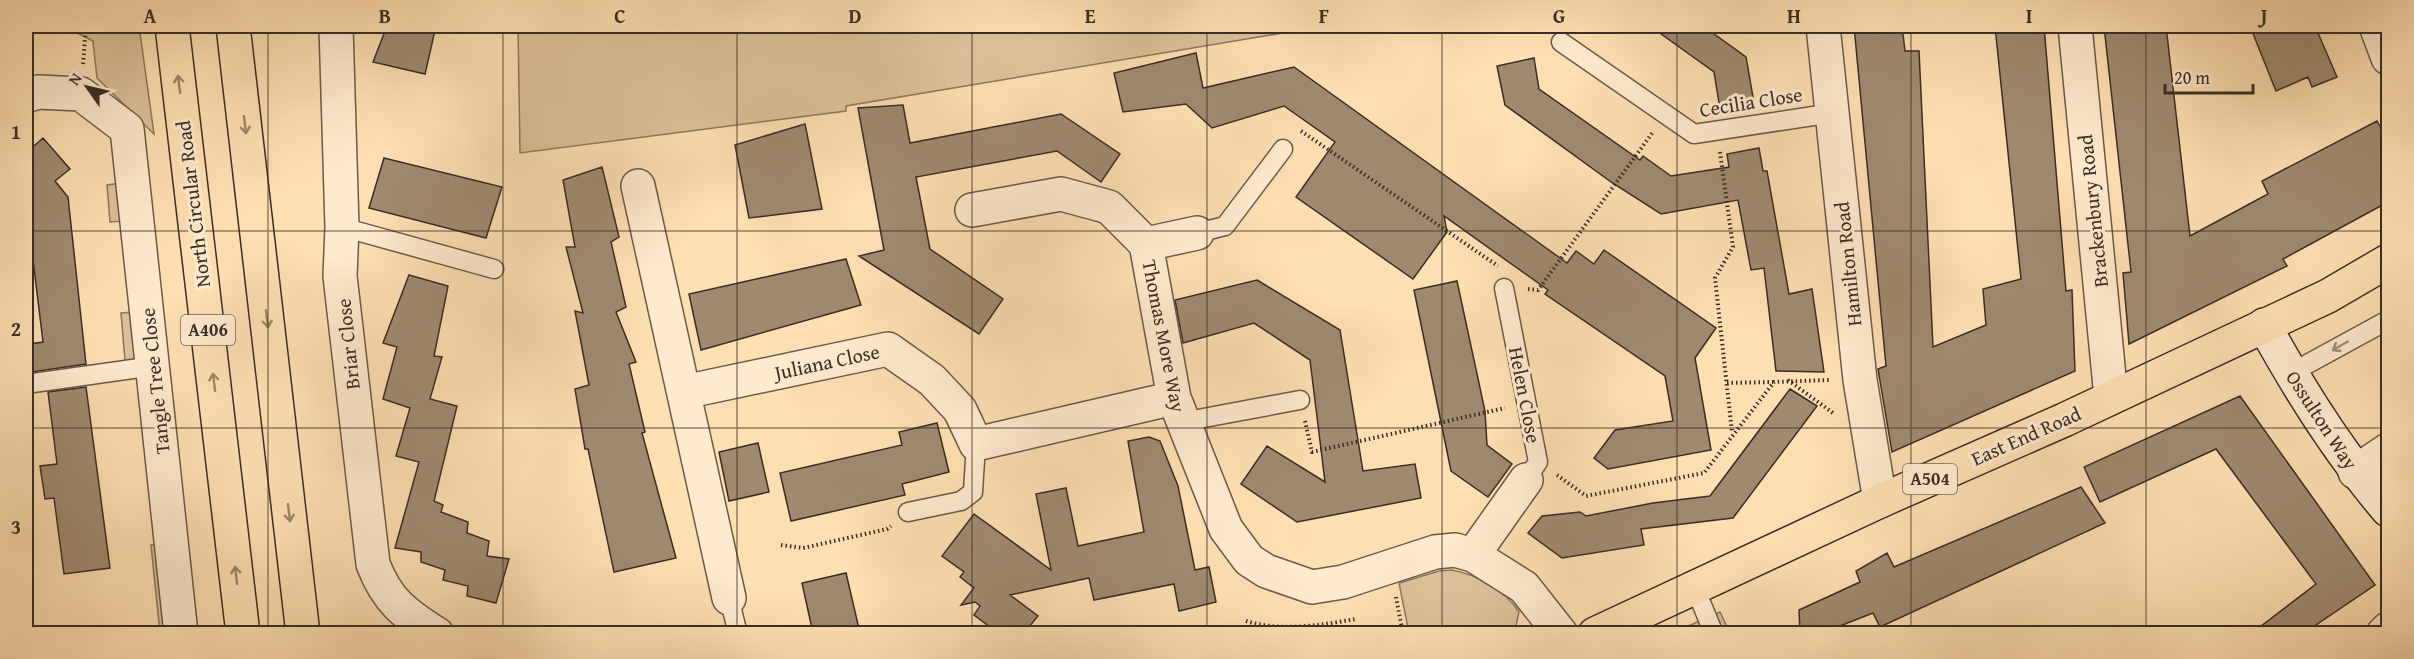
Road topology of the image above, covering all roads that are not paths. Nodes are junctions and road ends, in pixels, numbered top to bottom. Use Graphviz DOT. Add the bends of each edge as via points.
graph roads {
  1 [pos="172,26"];
  2 [pos="233,26"];
  3 [pos="336,26"];
  4 [pos="1823,26"];
  5 [pos="2075,26"];
  6 [pos="2376,26"];
  7 [pos="1561,42"];
  8 [pos="2388,58"];
  9 [pos="26,96"];
  10 [pos="1833,113"];
  11 [pos="1283,149"];
  12 [pos="638,186"];
  13 [pos="972,210"];
  14 [pos="342,227"];
  15 [pos="1197,232"];
  16 [pos="1146,244"];
  17 [pos="2388,261"];
  18 [pos="494,269"];
  19 [pos="1504,288"];
  20 [pos="2388,320"];
  21 [pos="2264,325"];
  22 [pos="154,366"];
  23 [pos="2291,373"];
  24 [pos="26,384"];
  25 [pos="684,392"];
  26 [pos="2110,397"];
  27 [pos="1300,400"];
  28 [pos="1178,410"];
  29 [pos="976,444"];
  30 [pos="2388,450"];
  31 [pos="1532,471"];
  32 [pos="2355,472"];
  33 [pos="1880,501"];
  34 [pos="2388,510"];
  35 [pos="908,512"];
  36 [pos="1473,555"];
  37 [pos="1695,588"];
  38 [pos="729,598"];
  39 [pos="2388,630"];
  40 [pos="181,633"];
  41 [pos="243,633"];
  42 [pos="303,633"];
  43 [pos="437,633"];
  44 [pos="738,633"];
  45 [pos="1561,633"];
  46 [pos="1595,633"];
  47 [pos="1714,633"];
  48 [pos="2383,633"];
  41 -- 1 [label="main road, North Circular Road / A406, one-way"];
  2 -- 42 [label="main road, one-way"];
  3 -- 14 [label="street, Briar Close"];
  4 -- 10 [label="street, Hamilton Road"];
  5 -- 26 [label="street, Brackenbury Road"];
  6 -- 8 [label="street"];
  7 -- 10 [label="lane, Cecilia Close" via="1694,134"];
  9 -- 22 [label="street, Tangle Tree Close" via="39,92 81,94 127,129"];
  10 -- 33 [label="street, Hamilton Road" via="1860,380"];
  11 -- 15 [label="lane" via="1225,226"];
  12 -- 25 [label="street"];
  13 -- 16 [label="street" via="1061,194 1109,207"];
  14 -- 18 [label="lane"];
  14 -- 43 [label="street, Briar Close" via="340,276 373,564 380,582 403,613"];
  15 -- 16 [label="street"];
  16 -- 28 [label="street, Thomas More Way"];
  17 -- 21 [label="main road, East End Road / A504" via="2328,296"];
  19 -- 31 [label="lane, Helen Close" via="1526,404"];
  20 -- 23 [label="lane, one-way"];
  21 -- 23 [label="street, Ossulton Way"];
  21 -- 26 [label="main road, East End Road / A504"];
  22 -- 24 [label="lane"];
  22 -- 40 [label="street, Tangle Tree Close"];
  23 -- 32 [label="street, Ossulton Way"];
  25 -- 29 [label="street, Juliana Close" via="888,349 932,380 960,410"];
  25 -- 38 [label="street"];
  26 -- 33 [label="main road, East End Road / A504"];
  27 -- 28 [label="lane"];
  28 -- 29 [label="street"];
  28 -- 36 [label="street, Thomas More Way" via="1226,529 1249,560 1266,571 1312,587 1343,582 1435,552 1455,550"];
  29 -- 35 [label="lane" via="973,492 961,501"];
  30 -- 32 [label="street"];
  31 -- 36 [label="street"];
  32 -- 34 [label="street, Ossulton Way"];
  33 -- 37 [label="main road, East End Road / A504"];
  36 -- 45 [label="street, Thomas More Way" via="1524,587"];
  37 -- 46 [label="main road, East End Road / A504"];
  37 -- 47 [label="lane"];
  38 -- 44 [label="lane"];
  39 -- 48 [label="street"];
}
